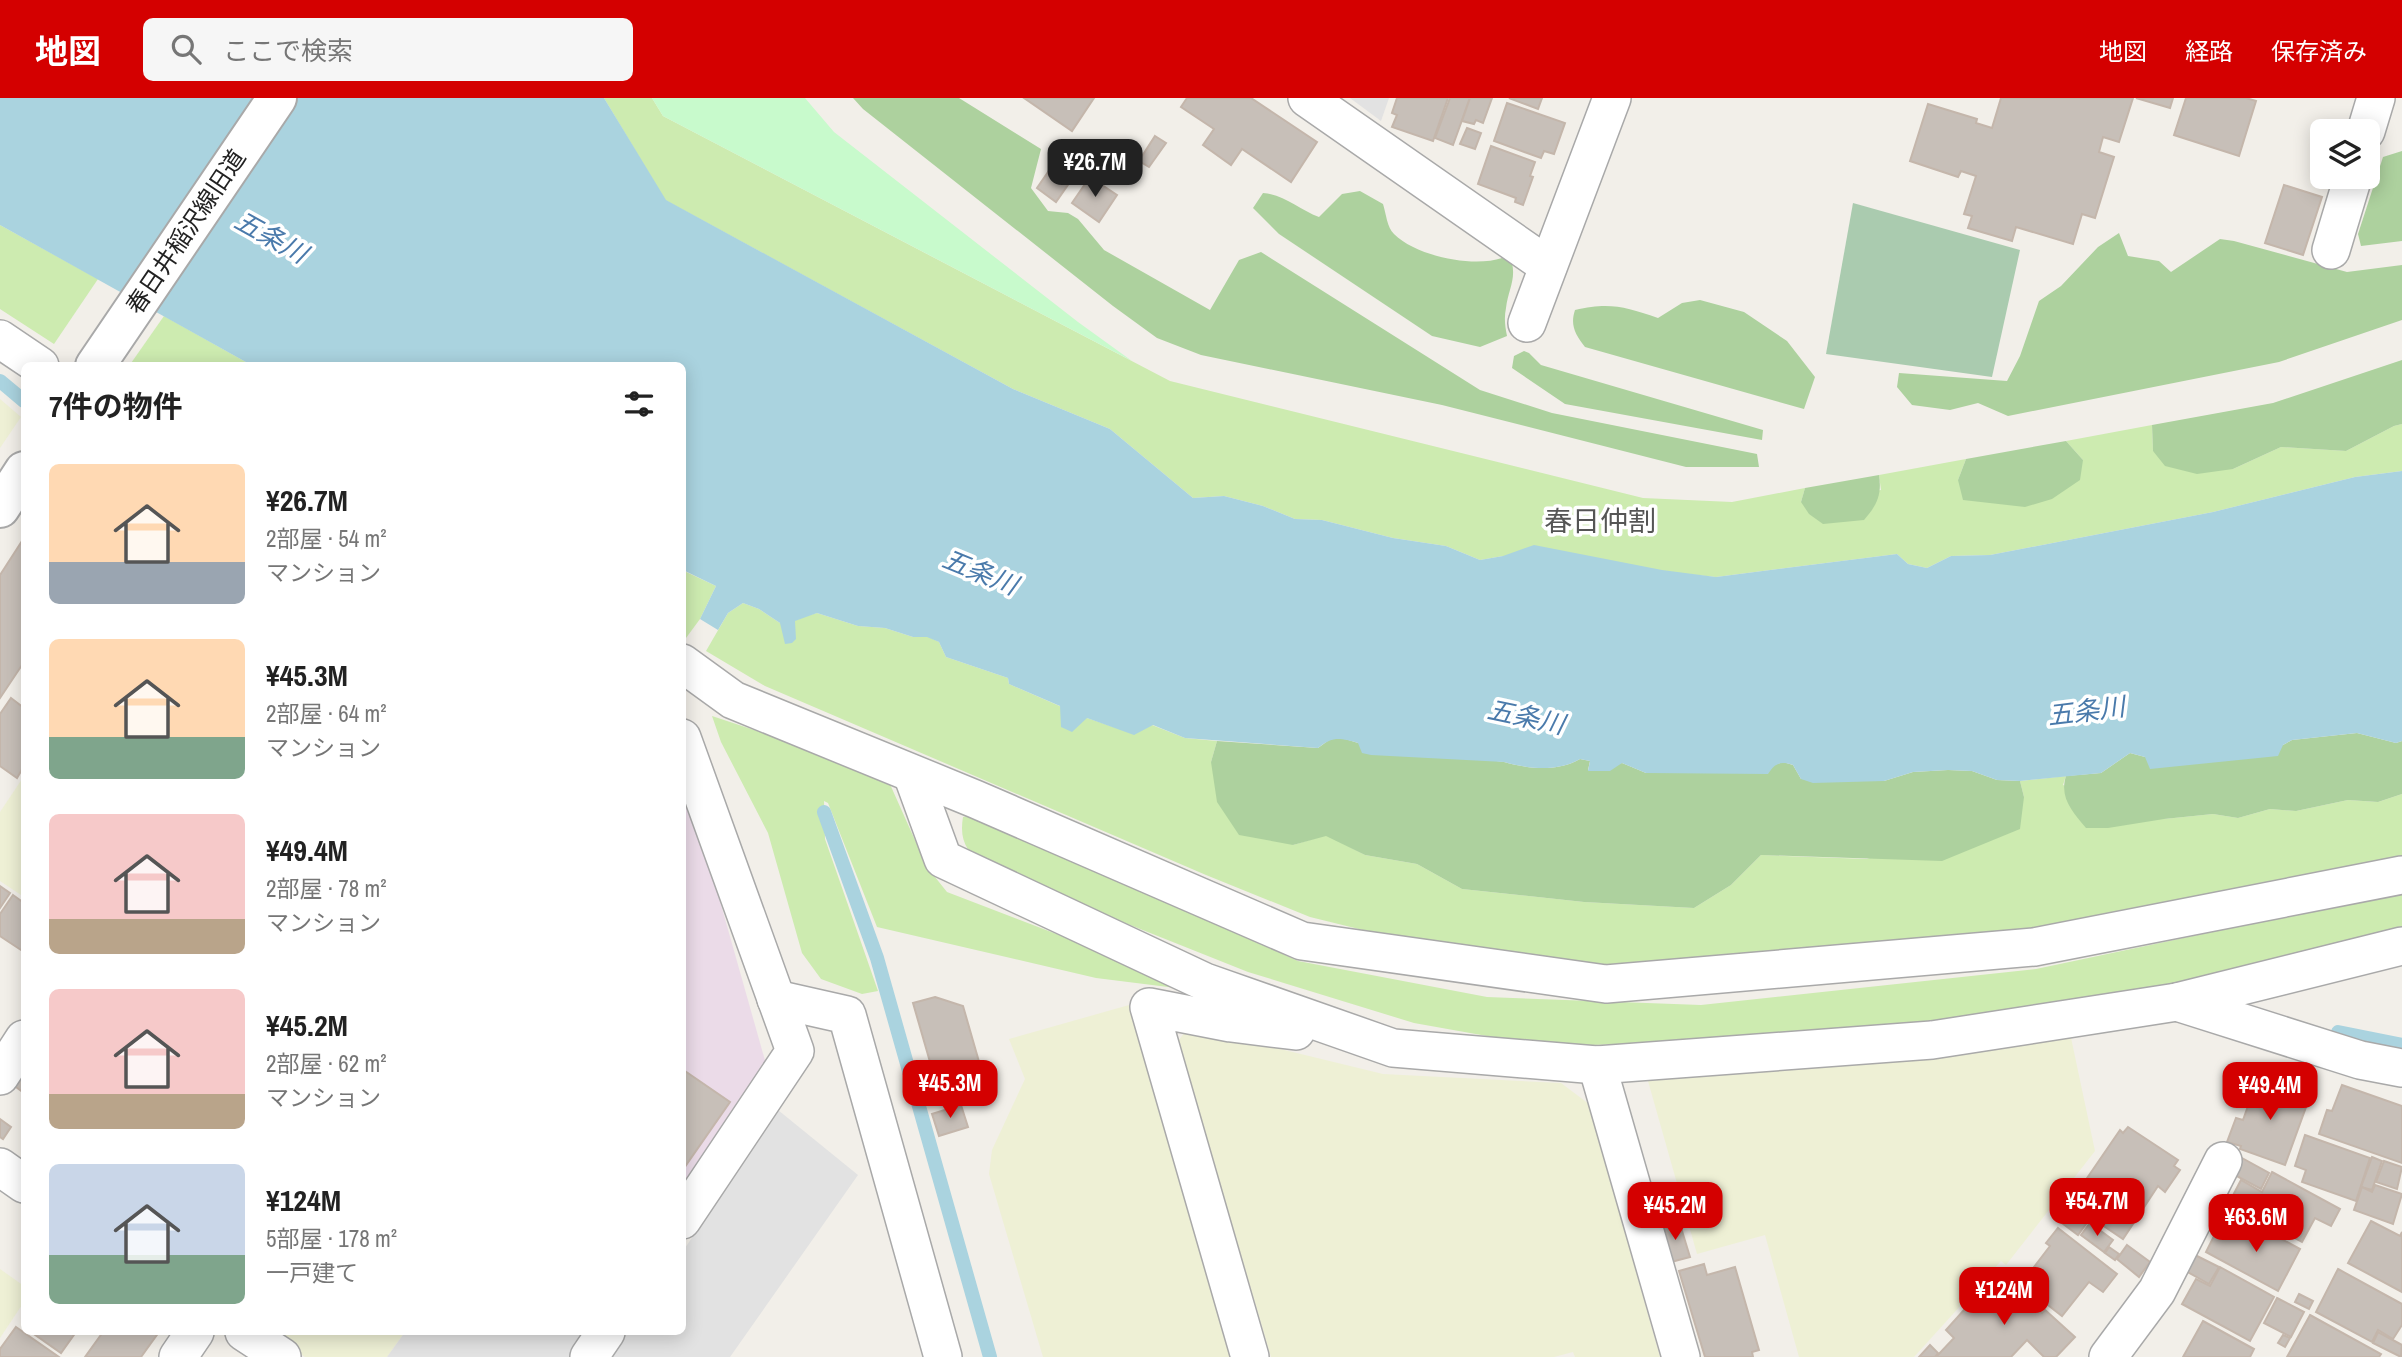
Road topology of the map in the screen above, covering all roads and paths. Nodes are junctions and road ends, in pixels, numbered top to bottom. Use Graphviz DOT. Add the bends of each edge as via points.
graph roads {
  1 [pos="277,98"];
  2 [pos="1307,98"];
  3 [pos="1612,98"];
  4 [pos="2376,98"];
  5 [pos="2370,119"];
  6 [pos="2349,189"];
  7 [pos="2331,250"];
  8 [pos="1548,266"];
  9 [pos="1527,323"];
  10 [pos="0,339"];
  11 [pos="101,356"];
  12 [pos="34,362"];
  13 [pos="21,476"];
  14 [pos="0,508"];
  15 [pos="686,666"];
  16 [pos="686,749"];
  17 [pos="912,774"];
  18 [pos="2402,875"];
  19 [pos="2402,946"];
  20 [pos="776,999"];
  21 [pos="2177,1002"];
  22 [pos="21,1044"];
  23 [pos="1393,1048"];
  24 [pos="1597,1065"];
  25 [pos="2402,1068"];
  26 [pos="0,1076"];
  27 [pos="2223,1161"];
  28 [pos="0,1167"];
  29 [pos="21,1182"];
  30 [pos="686,1214"];
  31 [pos="193,1335"];
  32 [pos="249,1335"];
  33 [pos="604,1335"];
  34 [pos="178,1357"];
  35 [pos="282,1357"];
  36 [pos="589,1357"];
  37 [pos="943,1357"];
  38 [pos="1250,1357"];
  39 [pos="1681,1357"];
  40 [pos="2108,1357"];
  1 -- 11 [label="street, 春日井稲沢線旧道"];
  2 -- 8 [label="street"];
  3 -- 8 [label="street"];
  4 -- 5 [label="street"];
  6 -- 7 [label="street"];
  8 -- 9 [label="street"];
  10 -- 12 [label="street"];
  13 -- 14 [label="street"];
  15 -- 17 [label="street" via="733,700"];
  16 -- 20 [label="street"];
  17 -- 18 [label="street" via="1302,941 1606,984 2034,947"];
  17 -- 23 [label="street" via="943,859 1205,982"];
  19 -- 21 [label="street"];
  20 -- 30 [label="street" via="794,1051"];
  20 -- 37 [label="street" via="846,1016"];
  21 -- 24 [label="street" via="1932,1040"];
  21 -- 25 [label="street" via="2360,1060"];
  22 -- 26 [label="street"];
  23 -- 24 [label="street"];
  23 -- 38 [label="street" via="1149,1007"];
  24 -- 39 [label="street"];
  27 -- 40 [label="street" via="2157,1291"];
  28 -- 29 [label="street"];
  31 -- 34 [label="street"];
  32 -- 35 [label="street"];
  33 -- 36 [label="street"];
}
